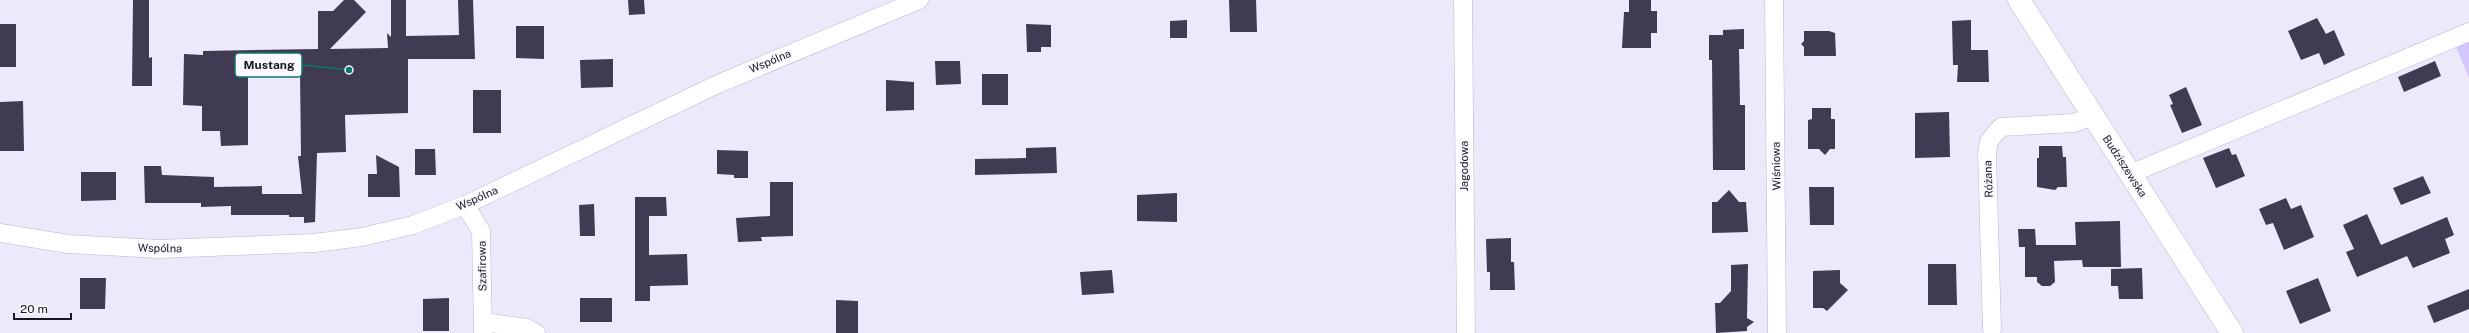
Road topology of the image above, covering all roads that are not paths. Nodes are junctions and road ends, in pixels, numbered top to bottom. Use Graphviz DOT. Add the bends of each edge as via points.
graph roads {
  1 [pos="919,0"];
  2 [pos="1463,0"];
  3 [pos="1774,0"];
  4 [pos="2019,0"];
  5 [pos="2469,32"];
  6 [pos="2093,116"];
  7 [pos="2130,174"];
  8 [pos="465,204"];
  9 [pos="0,233"];
  10 [pos="483,328"];
  11 [pos="1992,329"];
  12 [pos="536,333"];
  13 [pos="1466,333"];
  14 [pos="1777,333"];
  15 [pos="2232,333"];
  1 -- 8 [label="street, Wspólna" via="718,84"];
  2 -- 13 [label="street, Jagodowa"];
  3 -- 14 [label="street, Wiśniowa"];
  4 -- 6 [label="street, Budziszewska"];
  5 -- 7 [label="street"];
  6 -- 7 [label="street, Budziszewska"];
  6 -- 11 [label="street, Różana" via="2074,123 2000,127 1990,141 1987,154"];
  7 -- 15 [label="street, Budziszewska"];
  8 -- 9 [label="street, Wspólna" via="413,224 362,237 314,243 159,249 68,244"];
  8 -- 10 [label="street, Szafirowa" via="481,231"];
  10 -- 12 [label="street" via="527,328"];
}
